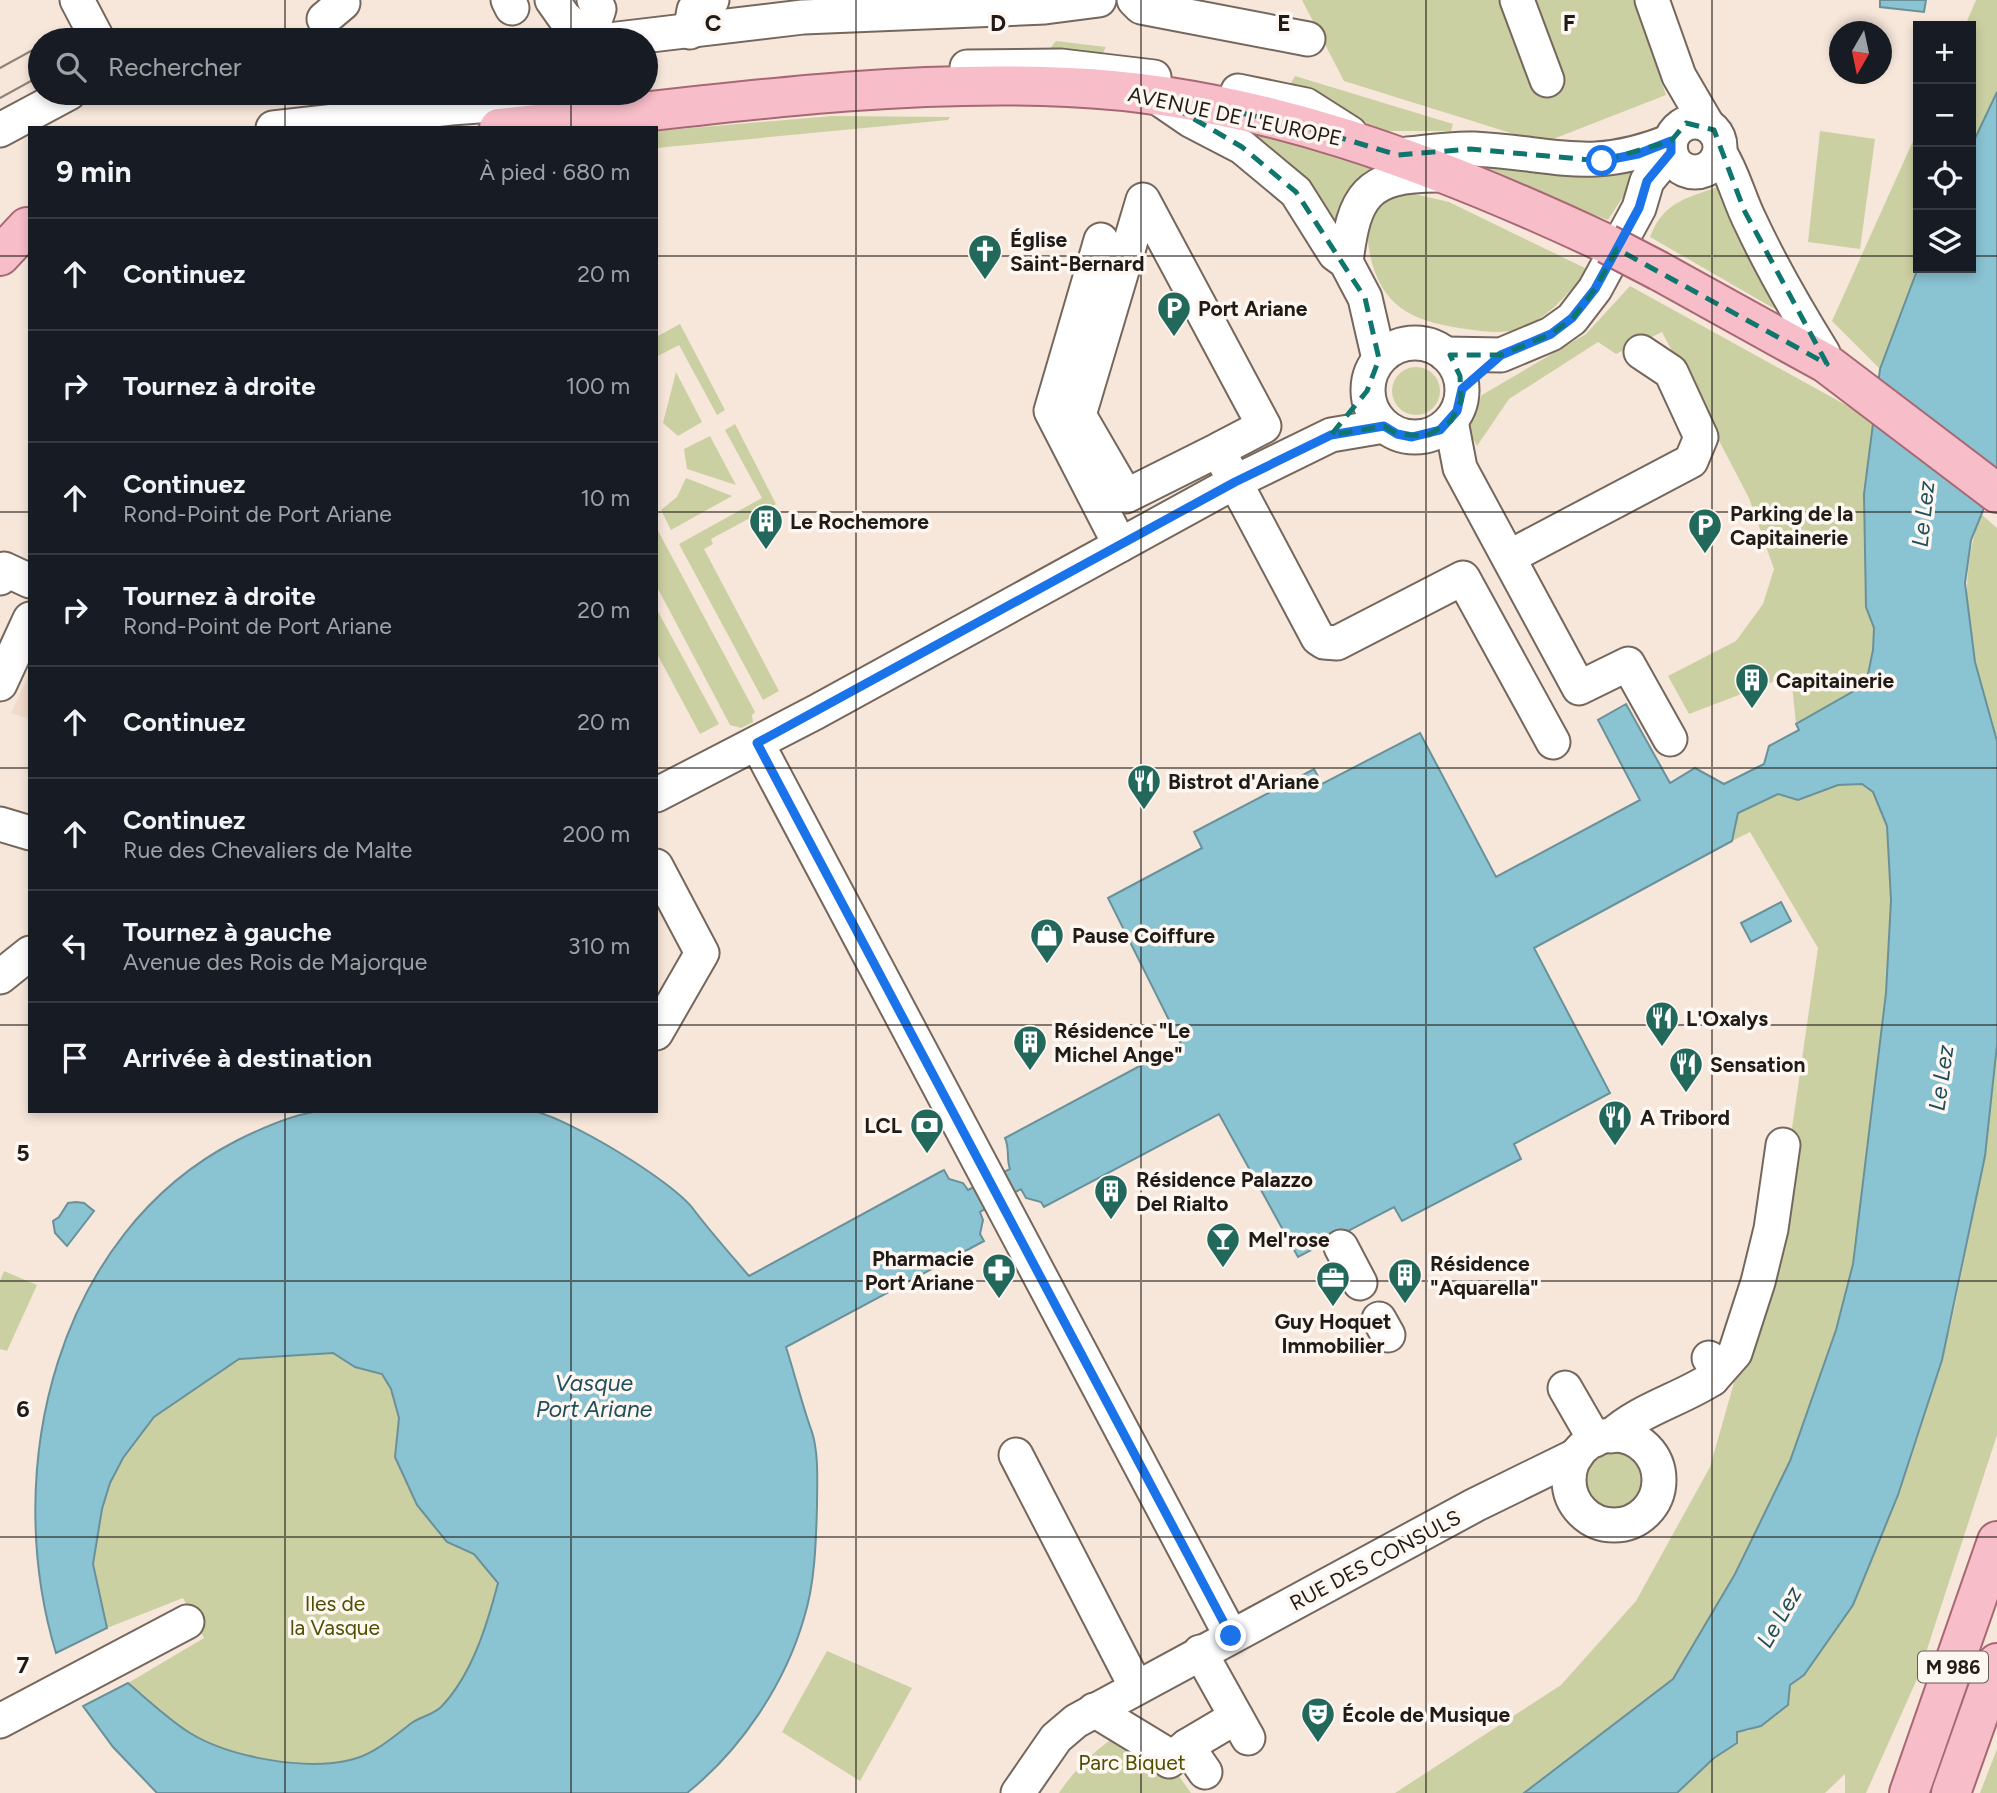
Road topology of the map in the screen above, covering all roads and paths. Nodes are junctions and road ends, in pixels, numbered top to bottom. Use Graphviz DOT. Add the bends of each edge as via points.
graph roads {
  1 [pos="77,0"];
  2 [pos="552,0"];
  3 [pos="594,0"];
  4 [pos="712,0"];
  5 [pos="1100,0"];
  6 [pos="1134,0"];
  7 [pos="1517,0"];
  8 [pos="1652,0"];
  9 [pos="1001,4"];
  10 [pos="801,8"];
  11 [pos="92,28"];
  12 [pos="570,28"];
  13 [pos="580,28"];
  14 [pos="690,32"];
  15 [pos="658,36"];
  16 [pos="1308,39"];
  17 [pos="1546,80"];
  18 [pos="658,93"];
  19 [pos="1153,95"];
  20 [pos="47,105"];
  21 [pos="519,105"];
  22 [pos="291,126"];
  23 [pos="519,126"];
  24 [pos="0,130"];
  25 [pos="1689,145"];
  26 [pos="1384,150"];
  27 [pos="1454,175"];
  28 [pos="17,227"];
  29 [pos="1101,240"];
  30 [pos="0,256"];
  31 [pos="1346,262"];
  32 [pos="1365,298"];
  33 [pos="1410,344"];
  34 [pos="1641,352"];
  35 [pos="1445,354"];
  36 [pos="1501,355"];
  37 [pos="1379,359"];
  38 [pos="1835,367"];
  39 [pos="1462,389"];
  40 [pos="1367,391"];
  41 [pos="1451,421"];
  42 [pos="1398,432"];
  43 [pos="1331,435"];
  44 [pos="1219,450"];
  45 [pos="1460,468"];
  46 [pos="1235,482"];
  47 [pos="1997,493"];
  48 [pos="1120,545"];
  49 [pos="1509,557"];
  50 [pos="0,578"];
  51 [pos="28,580"];
  52 [pos="28,624"];
  53 [pos="0,684"];
  54 [pos="1670,739"];
  55 [pos="1553,742"];
  56 [pos="757,743"];
  57 [pos="658,794"];
  58 [pos="0,824"];
  59 [pos="28,832"];
  60 [pos="658,874"];
  61 [pos="667,910"];
  62 [pos="28,955"];
  63 [pos="0,977"];
  64 [pos="658,1030"];
  65 [pos="1783,1145"];
  66 [pos="1341,1247"];
  67 [pos="1360,1283"];
  68 [pos="1565,1388"];
  69 [pos="1665,1405"];
  70 [pos="1594,1443"];
  71 [pos="1016,1455"];
  72 [pos="1654,1460"];
  73 [pos="1519,1483"];
  74 [pos="1572,1497"];
  75 [pos="1997,1541"];
  76 [pos="187,1622"];
  77 [pos="1231,1636"];
  78 [pos="1200,1652"];
  79 [pos="1997,1663"];
  80 [pos="1136,1687"];
  81 [pos="1094,1710"];
  82 [pos="0,1721"];
  83 [pos="1018,1793"];
  84 [pos="1909,1793"];
  85 [pos="1951,1793"];
  1 -- 11 [label="street"];
  2 -- 12 [label="street"];
  3 -- 13 [label="street" via="599,9"];
  4 -- 14 [label="street" via="694,9"];
  5 -- 9 [label="street" via="1074,5"];
  6 -- 16 [label="street" via="1141,7"];
  7 -- 17 [label="street"];
  8 -- 25 [label="street" via="1679,76"];
  9 -- 10 [label="street"];
  10 -- 14 [label="street"];
  14 -- 15 [label="street"];
  18 -- 26 [label="street" via="947,67 1061,66 1199,83 1306,105"];
  19 -- 23 [label="main road, AVENUE DE L'EUROPE" via="1069,86 881,89"];
  19 -- 26 [label="main road, AVENUE DE L'EUROPE" via="1294,124"];
  19 -- 31 [label="street" via="1242,147 1296,192 1335,254"];
  20 -- 24 [label="street"];
  21 -- 22 [label="street"];
  25 -- 26 [label="street" via="1602,161 1470,149"];
  25 -- 36 [label="street" via="1647,181 1639,208 1595,289 1572,318 1551,334"];
  25 -- 38 [label="street" via="1730,168 1763,248"];
  26 -- 27 [label="main road, AVENUE DE L'EUROPE"];
  27 -- 31 [label="street" via="1392,178 1373,189 1357,206"];
  27 -- 38 [label="main road, AVENUE DE L'EUROPE, bridge" via="1606,244"];
  28 -- 30 [label="main road"];
  29 -- 48 [label="street" via="1051,411"];
  31 -- 32 [label="street"];
  32 -- 33 [label="street"];
  32 -- 37 [label="street"];
  33 -- 35 [label="street" via="1435,347"];
  33 -- 37 [label="street"];
  34 -- 49 [label="street" via="1671,372 1701,437 1691,461"];
  35 -- 36 [label="street"];
  35 -- 39 [label="street" via="1454,364"];
  36 -- 39 [label="street"];
  37 -- 40 [label="street"];
  38 -- 47 [label="main road, AVENUE DE L'EUROPE"];
  39 -- 41 [label="street"];
  40 -- 42 [label="street" via="1375,416"];
  40 -- 43 [label="street"];
  41 -- 42 [label="street" via="1440,430"];
  41 -- 45 [label="street"];
  42 -- 43 [label="street"];
  42 -- 45 [label="street"];
  43 -- 46 [label="street"];
  44 -- 44 [label="street" via="1126,496 1079,415 1143,200 1264,426"];
  44 -- 46 [label="street"];
  45 -- 49 [label="street"];
  46 -- 48 [label="street"];
  46 -- 55 [label="street" via="1324,642 1337,643 1463,578"];
  48 -- 56 [label="street"];
  49 -- 54 [label="street" via="1579,688 1628,664"];
  50 -- 51 [label="street" via="4,569"];
  52 -- 53 [label="street"];
  56 -- 57 [label="street"];
  56 -- 77 [label="street"];
  58 -- 59 [label="street"];
  60 -- 61 [label="street"];
  61 -- 64 [label="street" via="702,953"];
  62 -- 63 [label="street"];
  65 -- 69 [label="street, RUE DES CONSULS" via="1771,1229 1735,1353"];
  66 -- 67 [label="street"];
  68 -- 70 [label="street"];
  69 -- 70 [label="street, RUE DES CONSULS" via="1629,1419"];
  69 -- 72 [label="street"];
  70 -- 72 [label="street" via="1636,1441"];
  70 -- 73 [label="street, RUE DES CONSULS"];
  70 -- 74 [label="street" via="1570,1475"];
  71 -- 80 [label="street"];
  72 -- 74 [label="street" via="1658,1489 1649,1508 1632,1521 1604,1524 1591,1519"];
  73 -- 74 [label="street" via="1546,1483"];
  73 -- 77 [label="street, RUE DES CONSULS"];
  75 -- 84 [label="main road, M 986"];
  76 -- 82 [label="street"];
  77 -- 78 [label="street, RUE DES CONSULS"];
  78 -- 80 [label="street, RUE DES CONSULS"];
  78 -- 81 [label="street" via="1242,1728 1183,1759"];
  79 -- 85 [label="main road, M 986"];
  80 -- 81 [label="street, RUE DES CONSULS"];
  81 -- 83 [label="street, RUE DES CONSULS" via="1056,1738"];
}
